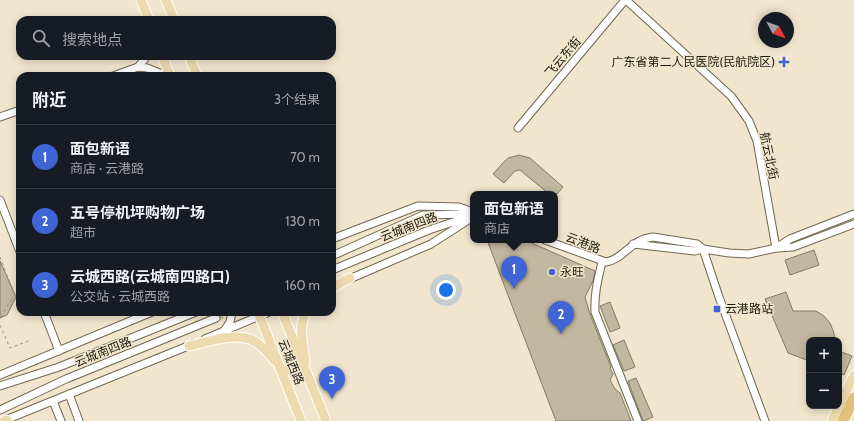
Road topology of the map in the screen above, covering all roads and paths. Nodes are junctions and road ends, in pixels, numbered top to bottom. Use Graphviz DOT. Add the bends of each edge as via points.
graph roads {
  1 [pos="141,0"];
  2 [pos="166,0"];
  3 [pos="626,0"];
  4 [pos="147,16"];
  5 [pos="172,16"];
  6 [pos="144,60"];
  7 [pos="164,60"];
  8 [pos="191,60"];
  9 [pos="138,67"];
  10 [pos="124,72"];
  11 [pos="157,72"];
  12 [pos="168,72"];
  13 [pos="195,72"];
  14 [pos="16,111"];
  15 [pos="0,117"];
  16 [pos="518,128"];
  17 [pos="0,200"];
  18 [pos="470,213"];
  19 [pos="854,214"];
  20 [pos="470,215"];
  21 [pos="470,216"];
  22 [pos="470,217"];
  23 [pos="854,224"];
  24 [pos="336,237"];
  25 [pos="16,242"];
  26 [pos="553,243"];
  27 [pos="776,248"];
  28 [pos="703,249"];
  29 [pos="336,254"];
  30 [pos="0,257"];
  31 [pos="602,262"];
  32 [pos="336,268"];
  33 [pos="350,278"];
  34 [pos="336,285"];
  35 [pos="46,316"];
  36 [pos="142,316"];
  37 [pos="186,316"];
  38 [pos="231,316"];
  39 [pos="255,316"];
  40 [pos="260,316"];
  41 [pos="284,316"];
  42 [pos="305,316"];
  43 [pos="216,318"];
  44 [pos="0,320"];
  45 [pos="0,324"];
  46 [pos="224,331"];
  47 [pos="31,340"];
  48 [pos="189,346"];
  49 [pos="59,351"];
  50 [pos="283,374"];
  51 [pos="0,375"];
  52 [pos="307,375"];
  53 [pos="854,375"];
  54 [pos="0,386"];
  55 [pos="69,394"];
  56 [pos="854,398"];
  57 [pos="53,401"];
  58 [pos="0,410"];
  59 [pos="763,420"];
  60 [pos="5,421"];
  61 [pos="61,421"];
  62 [pos="79,421"];
  63 [pos="301,421"];
  64 [pos="326,421"];
  65 [pos="638,421"];
  66 [pos="832,421"];
  67 [pos="843,421"];
  1 -- 4 [label="main road"];
  2 -- 5 [label="main road"];
  3 -- 16 [label="street, 飞云东街"];
  3 -- 27 [label="street, 航云北街" via="731,96 749,121 757,141"];
  6 -- 9 [label="street"];
  7 -- 12 [label="main road"];
  8 -- 13 [label="main road"];
  9 -- 10 [label="street"];
  9 -- 11 [label="street"];
  14 -- 15 [label="street"];
  17 -- 25 [label="street"];
  18 -- 24 [label="street" via="459,207 418,206"];
  19 -- 27 [label="street, 云港路" via="790,239"];
  20 -- 29 [label="street, 云城南四路" via="423,215"];
  21 -- 32 [label="street, 云城南四路"];
  22 -- 33 [label="street" via="431,244"];
  23 -- 27 [label="street, 云港路" via="793,247"];
  26 -- 31 [label="street, 云港路"];
  27 -- 28 [label="street, 云港路" via="749,254"];
  28 -- 31 [label="street, 云港路" via="695,251 633,244 613,260"];
  28 -- 59 [label="street"];
  30 -- 44 [label="path" via="16,298 10,301"];
  31 -- 65 [label="street" via="595,295 595,312"];
  33 -- 34 [label="main road"];
  35 -- 49 [label="street"];
  36 -- 49 [label="street"];
  37 -- 54 [label="street, 云城南四路" via="60,367"];
  38 -- 46 [label="street"];
  39 -- 46 [label="street"];
  40 -- 50 [label="main road, 云城西路"];
  41 -- 52 [label="main road, 云城西路"];
  42 -- 52 [label="main road" via="302,328"];
  43 -- 58 [label="street, 云城南四路" via="66,379"];
  45 -- 47 [label="path" via="10,348"];
  46 -- 48 [label="street"];
  48 -- 50 [label="main road" via="238,337 251,340 276,361"];
  48 -- 55 [label="street"];
  49 -- 51 [label="street"];
  50 -- 52 [label="main road" via="288,366 292,365"];
  50 -- 63 [label="main road, 云城西路"];
  52 -- 64 [label="main road, 云城西路"];
  53 -- 66 [label="main road"];
  55 -- 57 [label="street"];
  55 -- 62 [label="street"];
  56 -- 67 [label="highway"];
  57 -- 60 [label="street"];
  57 -- 61 [label="street"];
}
